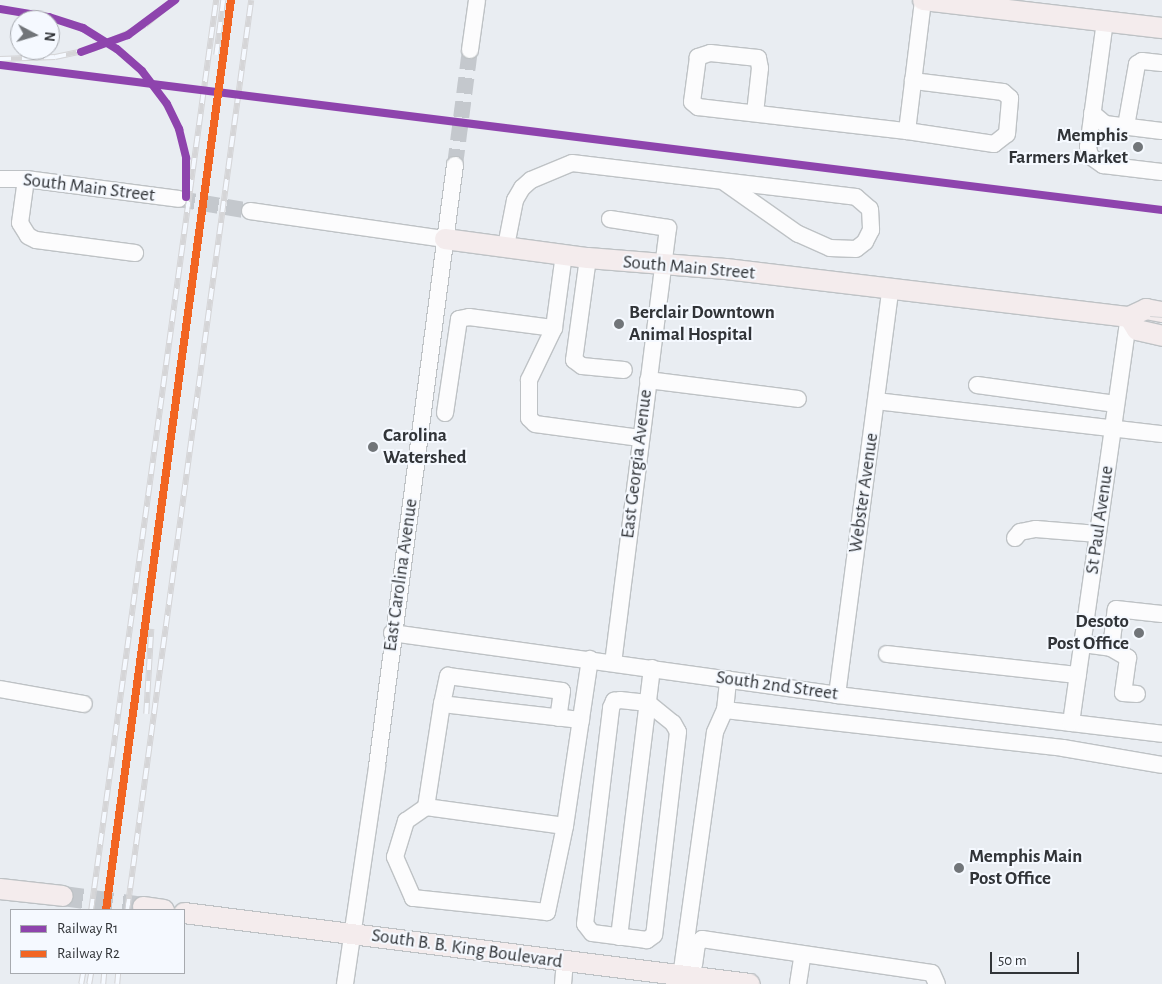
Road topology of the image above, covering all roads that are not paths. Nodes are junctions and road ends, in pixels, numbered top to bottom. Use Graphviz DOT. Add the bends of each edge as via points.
graph roads {
  1 [pos="477,0"];
  2 [pos="923,0"];
  3 [pos="1044,6"];
  4 [pos="1106,21"];
  5 [pos="1162,28"];
  6 [pos="470,50"];
  7 [pos="1162,63"];
  8 [pos="913,81"];
  9 [pos="755,113"];
  10 [pos="1092,113"];
  11 [pos="1126,126"];
  12 [pos="1162,129"];
  13 [pos="907,131"];
  14 [pos="455,165"];
  15 [pos="1162,172"];
  16 [pos="0,179"];
  17 [pos="26,179"];
  18 [pos="724,182"];
  19 [pos="178,199"];
  20 [pos="250,211"];
  21 [pos="610,219"];
  22 [pos="445,239"];
  23 [pos="506,246"];
  24 [pos="134,253"];
  25 [pos="564,254"];
  26 [pos="588,258"];
  27 [pos="663,266"];
  28 [pos="890,291"];
  29 [pos="1162,312"];
  30 [pos="1128,318"];
  31 [pos="554,328"];
  32 [pos="1162,336"];
  33 [pos="624,370"];
  34 [pos="648,380"];
  35 [pos="976,384"];
  36 [pos="798,400"];
  37 [pos="876,401"];
  38 [pos="1116,404"];
  39 [pos="445,413"];
  40 [pos="1113,427"];
  41 [pos="1162,434"];
  42 [pos="640,438"];
  43 [pos="1098,534"];
  44 [pos="1015,538"];
  45 [pos="1162,614"];
  46 [pos="392,633"];
  47 [pos="1083,644"];
  48 [pos="1111,648"];
  49 [pos="887,654"];
  50 [pos="590,659"];
  51 [pos="612,662"];
  52 [pos="652,668"];
  53 [pos="1078,675"];
  54 [pos="728,679"];
  55 [pos="0,688"];
  56 [pos="837,694"];
  57 [pos="1137,694"];
  58 [pos="84,704"];
  59 [pos="442,704"];
  60 [pos="648,704"];
  61 [pos="725,710"];
  62 [pos="558,718"];
  63 [pos="581,720"];
  64 [pos="1071,723"];
  65 [pos="1162,734"];
  66 [pos="1162,765"];
  67 [pos="426,807"];
  68 [pos="565,826"];
  69 [pos="0,889"];
  70 [pos="63,896"];
  71 [pos="143,908"];
  72 [pos="154,909"];
  73 [pos="185,913"];
  74 [pos="352,934"];
  75 [pos="619,937"];
  76 [pos="803,954"];
  77 [pos="565,963"];
  78 [pos="695,980"];
  79 [pos="345,984"];
  80 [pos="562,984"];
  81 [pos="750,984"];
  82 [pos="798,984"];
  83 [pos="937,984"];
  1 -- 6 [label="street"];
  2 -- 3 [label="main road"];
  2 -- 8 [label="street"];
  3 -- 4 [label="main road"];
  4 -- 5 [label="main road"];
  4 -- 10 [label="street"];
  7 -- 11 [label="street" via="1142,61 1137,64"];
  8 -- 13 [label="street"];
  8 -- 13 [label="street" via="1003,92 1010,98 1007,134 994,144"];
  9 -- 9 [label="street" via="698,107 692,102 698,58 710,53 758,58 760,68"];
  9 -- 13 [label="street"];
  10 -- 11 [label="street" via="1105,124"];
  10 -- 15 [label="street" via="1088,147 1097,162"];
  11 -- 12 [label="street"];
  14 -- 22 [label="street, East Carolina Avenue"];
  16 -- 17 [label="street, South Main Street"];
  17 -- 19 [label="street, South Main Street"];
  17 -- 24 [label="street" via="20,223 28,236 36,240"];
  18 -- 18 [label="street" via="798,234 830,248 856,249 866,242 871,230 870,208 856,196"];
  18 -- 23 [label="street" via="572,163 531,180 522,188 513,207"];
  20 -- 22 [label="street, South Main Street"];
  21 -- 27 [label="street, East Georgia Avenue" via="668,228"];
  22 -- 23 [label="main road, South Main Street"];
  22 -- 46 [label="street, East Carolina Avenue"];
  23 -- 25 [label="main road, South Main Street"];
  25 -- 26 [label="main road, South Main Street"];
  25 -- 31 [label="street"];
  26 -- 27 [label="main road, South Main Street"];
  26 -- 33 [label="street" via="574,360 582,366"];
  27 -- 28 [label="main road, South Main Street" via="726,269"];
  27 -- 34 [label="street, East Georgia Avenue"];
  28 -- 30 [label="main road, South Main Street"];
  28 -- 37 [label="street, Webster Avenue"];
  29 -- 30 [label="main road, South Main Street" via="1146,309"];
  30 -- 32 [label="main road" via="1137,330"];
  30 -- 38 [label="street, St Paul Avenue"];
  31 -- 39 [label="street" via="459,318"];
  31 -- 42 [label="street" via="529,380 529,418 535,424"];
  34 -- 36 [label="street"];
  34 -- 42 [label="street, East Georgia Avenue"];
  35 -- 38 [label="street"];
  37 -- 40 [label="street"];
  37 -- 56 [label="street, Webster Avenue"];
  38 -- 40 [label="street, St Paul Avenue"];
  40 -- 41 [label="street"];
  40 -- 43 [label="street, St Paul Avenue"];
  42 -- 51 [label="street, East Georgia Avenue"];
  43 -- 44 [label="street" via="1036,528 1020,532"];
  43 -- 47 [label="street, St Paul Avenue"];
  45 -- 48 [label="street" via="1116,609"];
  46 -- 50 [label="street, South 2nd Street"];
  46 -- 74 [label="street, East Carolina Avenue" via="377,766"];
  47 -- 48 [label="street"];
  47 -- 53 [label="street, St Paul Avenue"];
  48 -- 57 [label="street" via="1128,658 1123,693"];
  49 -- 53 [label="street"];
  50 -- 51 [label="street, South 2nd Street"];
  50 -- 63 [label="street"];
  51 -- 52 [label="street, South 2nd Street"];
  52 -- 54 [label="street, South 2nd Street"];
  52 -- 60 [label="street"];
  53 -- 64 [label="street, St Paul Avenue"];
  54 -- 56 [label="street, South 2nd Street"];
  54 -- 61 [label="street"];
  55 -- 58 [label="street"];
  56 -- 64 [label="street, South 2nd Street"];
  59 -- 62 [label="street"];
  59 -- 62 [label="street" via="448,676 562,691"];
  59 -- 67 [label="street"];
  60 -- 75 [label="street"];
  60 -- 75 [label="street" via="673,723 678,732 654,935 647,940"];
  60 -- 75 [label="street" via="620,700 614,701 610,708 585,924 592,933"];
  61 -- 66 [label="street" via="1063,748"];
  61 -- 78 [label="street" via="715,732"];
  62 -- 63 [label="street"];
  63 -- 68 [label="street"];
  64 -- 65 [label="street, South 2nd Street"];
  67 -- 68 [label="street"];
  67 -- 68 [label="street" via="406,821 395,857 413,898 547,912"];
  69 -- 70 [label="main road"];
  71 -- 72 [label="main road"];
  73 -- 74 [label="main road, South B. B. King Boulevard"];
  74 -- 77 [label="main road, South B. B. King Boulevard"];
  74 -- 79 [label="street, East Carolina Avenue"];
  76 -- 78 [label="street" via="702,939 697,944"];
  76 -- 82 [label="street"];
  76 -- 83 [label="street" via="932,973"];
  77 -- 78 [label="main road, South B. B. King Boulevard"];
  77 -- 80 [label="street"];
  78 -- 81 [label="main road, South B. B. King Boulevard"];
}
